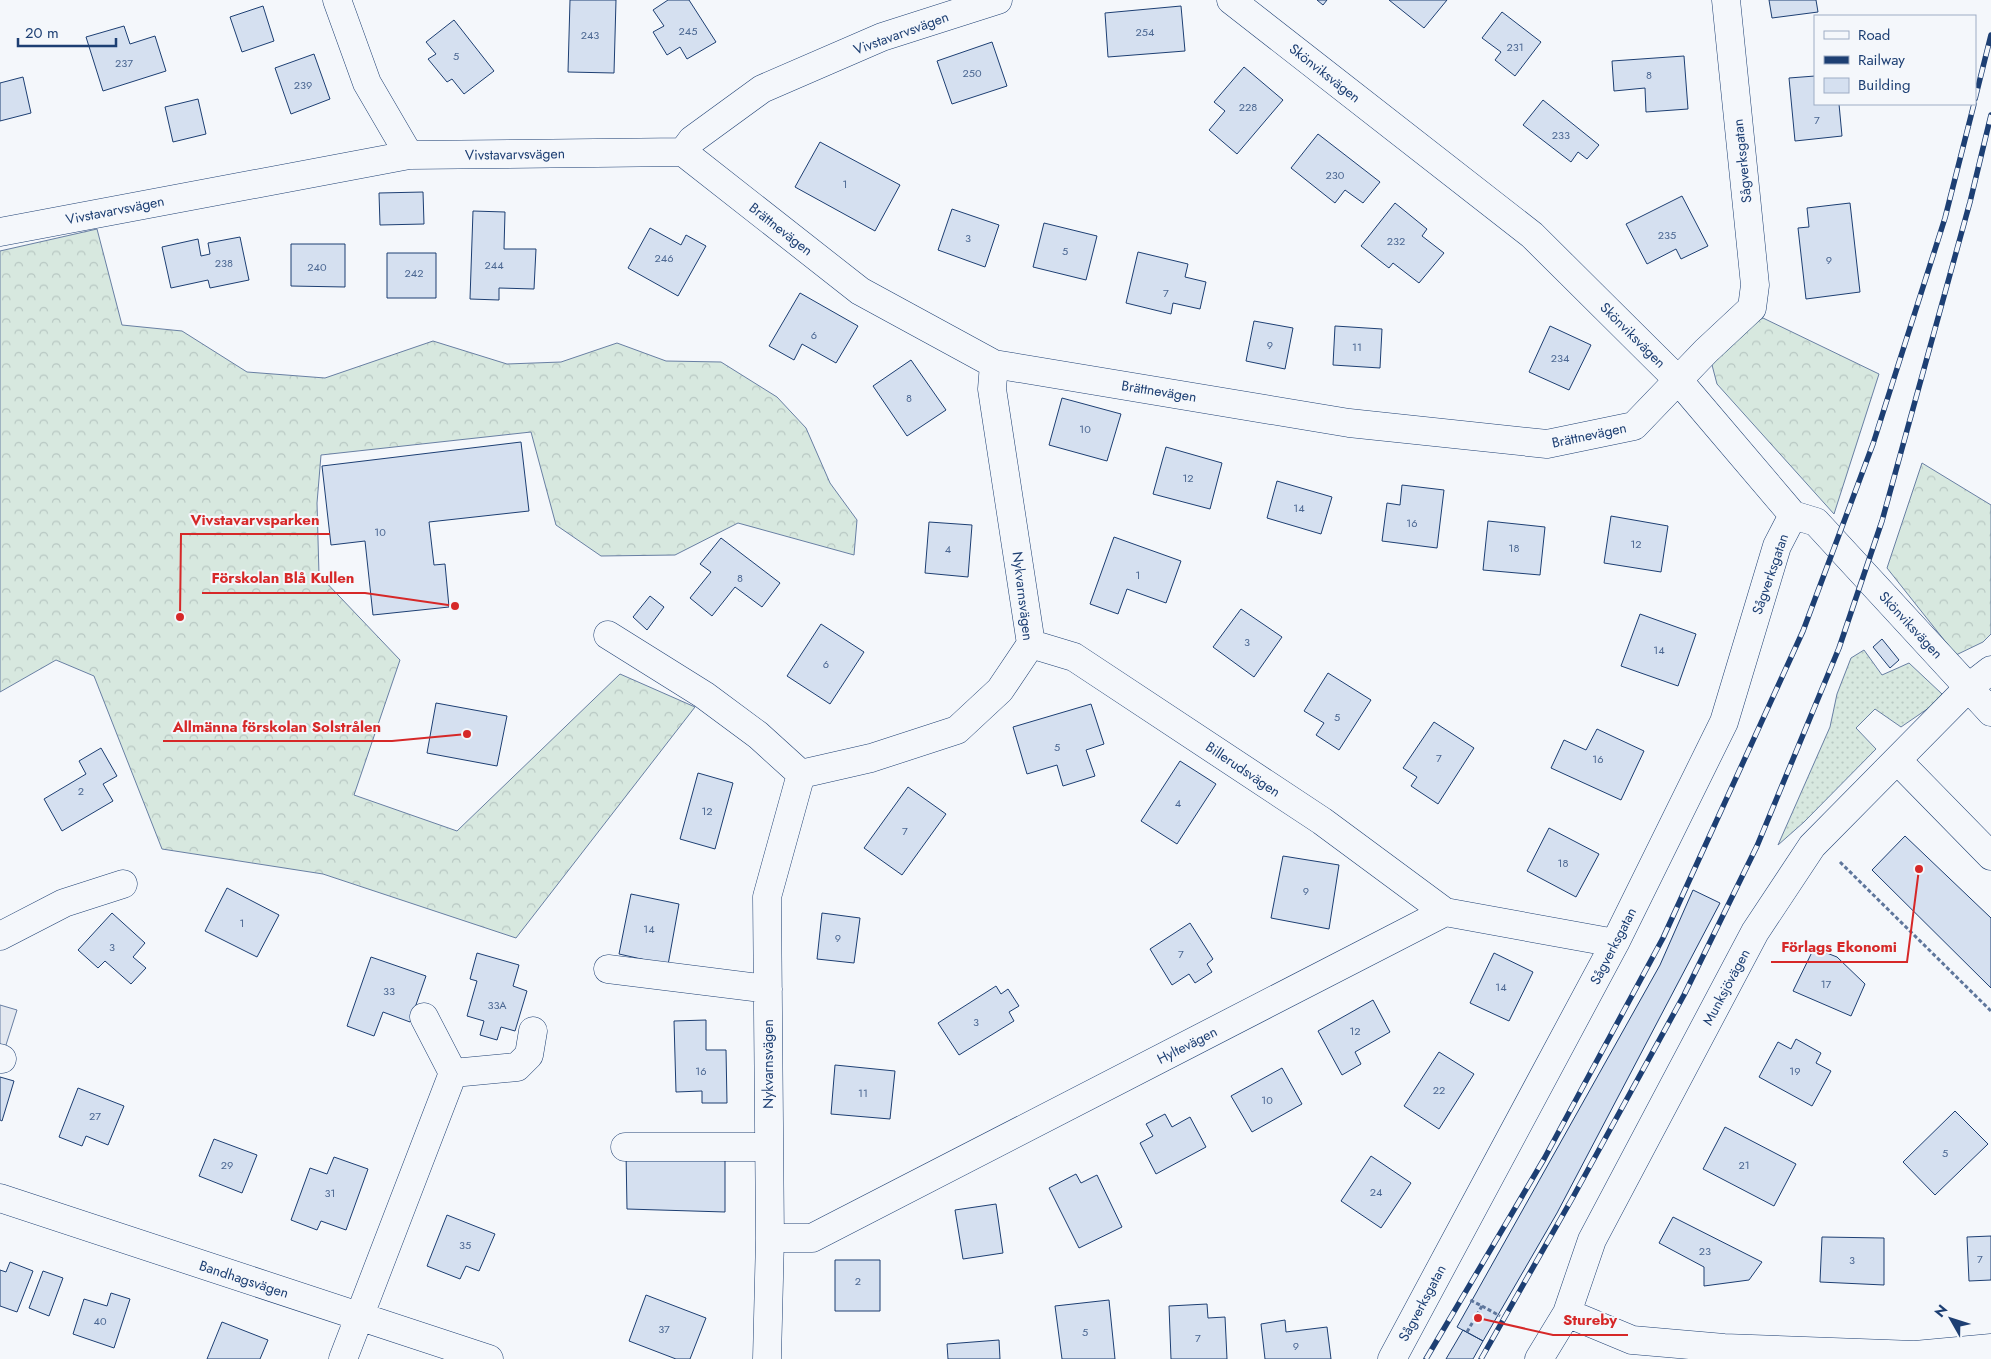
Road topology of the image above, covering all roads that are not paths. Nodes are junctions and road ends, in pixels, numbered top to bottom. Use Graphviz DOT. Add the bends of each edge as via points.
graph roads {
  1 [pos="337,0"];
  2 [pos="998,0"];
  3 [pos="1231,0"];
  4 [pos="1726,0"];
  5 [pos="683,152"];
  6 [pos="409,155"];
  7 [pos="0,232"];
  8 [pos="994,364"];
  9 [pos="1678,381"];
  10 [pos="1793,515"];
  11 [pos="608,635"];
  12 [pos="1031,644"];
  13 [pos="1991,670"];
  14 [pos="1969,687"];
  15 [pos="1991,712"];
  16 [pos="1898,761"];
  17 [pos="801,774"];
  18 [pos="1991,856"];
  19 [pos="123,884"];
  20 [pos="1445,912"];
  21 [pos="0,936"];
  22 [pos="1615,943"];
  23 [pos="608,969"];
  24 [pos="768,989"];
  25 [pos="424,1017"];
  26 [pos="533,1030"];
  27 [pos="453,1073"];
  28 [pos="625,1147"];
  29 [pos="769,1147"];
  30 [pos="0,1198"];
  31 [pos="770,1238"];
  32 [pos="1567,1313"];
  33 [pos="359,1317"];
  34 [pos="1991,1348"];
  35 [pos="343,1359"];
  36 [pos="489,1359"];
  37 [pos="767,1359"];
  38 [pos="1392,1359"];
  39 [pos="1539,1359"];
  1 -- 6 [label="street" via="367,84"];
  2 -- 5 [label="street, Vivstavarvsvägen" via="882,37 762,89 692,140"];
  3 -- 9 [label="street, Skönviksvägen" via="1532,235"];
  4 -- 9 [label="street, Sågverksgatan" via="1755,285 1752,308"];
  5 -- 6 [label="street, Vivstavarvsvägen"];
  5 -- 8 [label="street, Brättnevägen" via="860,291"];
  6 -- 7 [label="street, Vivstavarvsvägen"];
  8 -- 9 [label="street, Brättnevägen" via="1349,423 1547,444 1634,426"];
  8 -- 12 [label="street, Nykvarnsvägen" via="992,389"];
  9 -- 10 [label="street, Skönviksvägen"];
  10 -- 14 [label="street, Skönviksvägen" via="1816,522"];
  10 -- 22 [label="street, Sågverksgatan" via="1777,546 1724,722"];
  11 -- 17 [label="street" via="704,695 758,735"];
  12 -- 17 [label="street, Nykvarnsvägen" via="1000,690 957,730 871,758"];
  12 -- 20 [label="street, Billerudsvägen" via="1074,657 1322,821"];
  13 -- 14 [label="street, Munksjövägen"];
  14 -- 15 [label="street, Skönviksvägen"];
  14 -- 16 [label="street, Munksjövägen"];
  16 -- 18 [label="street"];
  16 -- 32 [label="street, Munksjövägen" via="1818,840 1755,932 1592,1240"];
  17 -- 24 [label="street, Nykvarnsvägen" via="767,897"];
  19 -- 21 [label="street" via="64,903"];
  20 -- 22 [label="street"];
  20 -- 31 [label="street, Hyltevägen" via="812,1238"];
  22 -- 38 [label="street, Sågverksgatan"];
  23 -- 24 [label="street"];
  24 -- 29 [label="street, Nykvarnsvägen"];
  25 -- 27 [label="street"];
  26 -- 27 [label="street" via="529,1055 517,1067"];
  27 -- 33 [label="street"];
  28 -- 29 [label="street"];
  29 -- 31 [label="street, Nykvarnsvägen"];
  30 -- 33 [label="street, Bandhagsvägen"];
  31 -- 37 [label="street, Nykvarnsvägen"];
  32 -- 34 [label="street" via="1632,1340 1724,1348 1914,1354"];
  32 -- 39 [label="street, Munksjövägen"];
  33 -- 35 [label="street"];
  33 -- 36 [label="street, Bandhagsvägen"];
}
